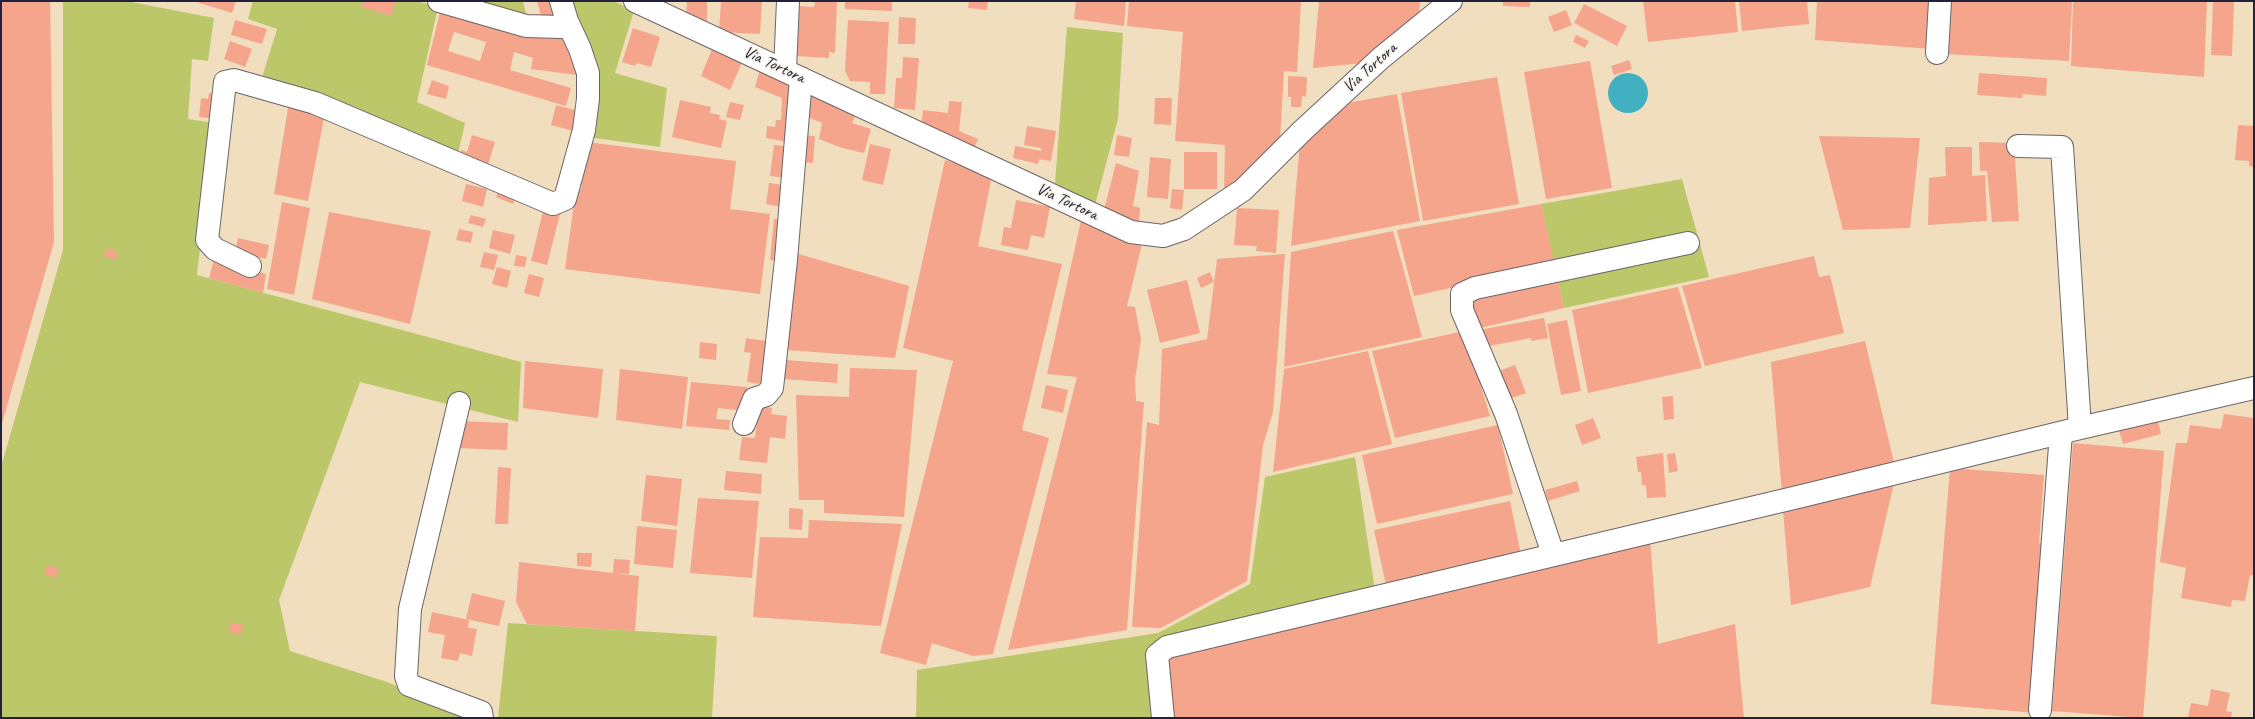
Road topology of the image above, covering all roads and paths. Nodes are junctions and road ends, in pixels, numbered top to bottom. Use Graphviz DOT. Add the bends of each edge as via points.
graph roads {
  1 [pos="439,1"];
  2 [pos="635,1"];
  3 [pos="788,1"];
  4 [pos="1451,1"];
  5 [pos="1940,1"];
  6 [pos="564,11"];
  7 [pos="1937,53"];
  8 [pos="793,74"];
  9 [pos="2018,146"];
  10 [pos="1688,243"];
  11 [pos="250,266"];
  12 [pos="2254,388"];
  13 [pos="459,403"];
  14 [pos="744,424"];
  15 [pos="2070,430"];
  16 [pos="1553,554"];
  17 [pos="2040,710"];
  18 [pos="482,718"];
  19 [pos="1163,718"];
  1 -- 6 [label="street" via="526,26 562,27"];
  2 -- 8 [label="street, Via Tortora"];
  3 -- 8 [label="street"];
  4 -- 8 [label="street, Via Tortora" via="1381,58 1243,190 1184,229 1163,236 1131,232"];
  5 -- 7 [label="street"];
  6 -- 11 [label="street" via="588,73 588,99 584,130 565,199 553,204 315,103 234,80 225,82 207,240 215,250"];
  8 -- 14 [label="street" via="786,260 772,388 766,395 754,399"];
  9 -- 15 [label="street" via="2062,147"];
  10 -- 16 [label="street" via="1475,288 1462,294 1462,310 1506,414"];
  12 -- 15 [label="street"];
  13 -- 18 [label="street" via="410,609 406,676 409,685 481,712"];
  15 -- 16 [label="street"];
  15 -- 17 [label="street"];
  16 -- 19 [label="street" via="1167,647 1157,655"];
}
